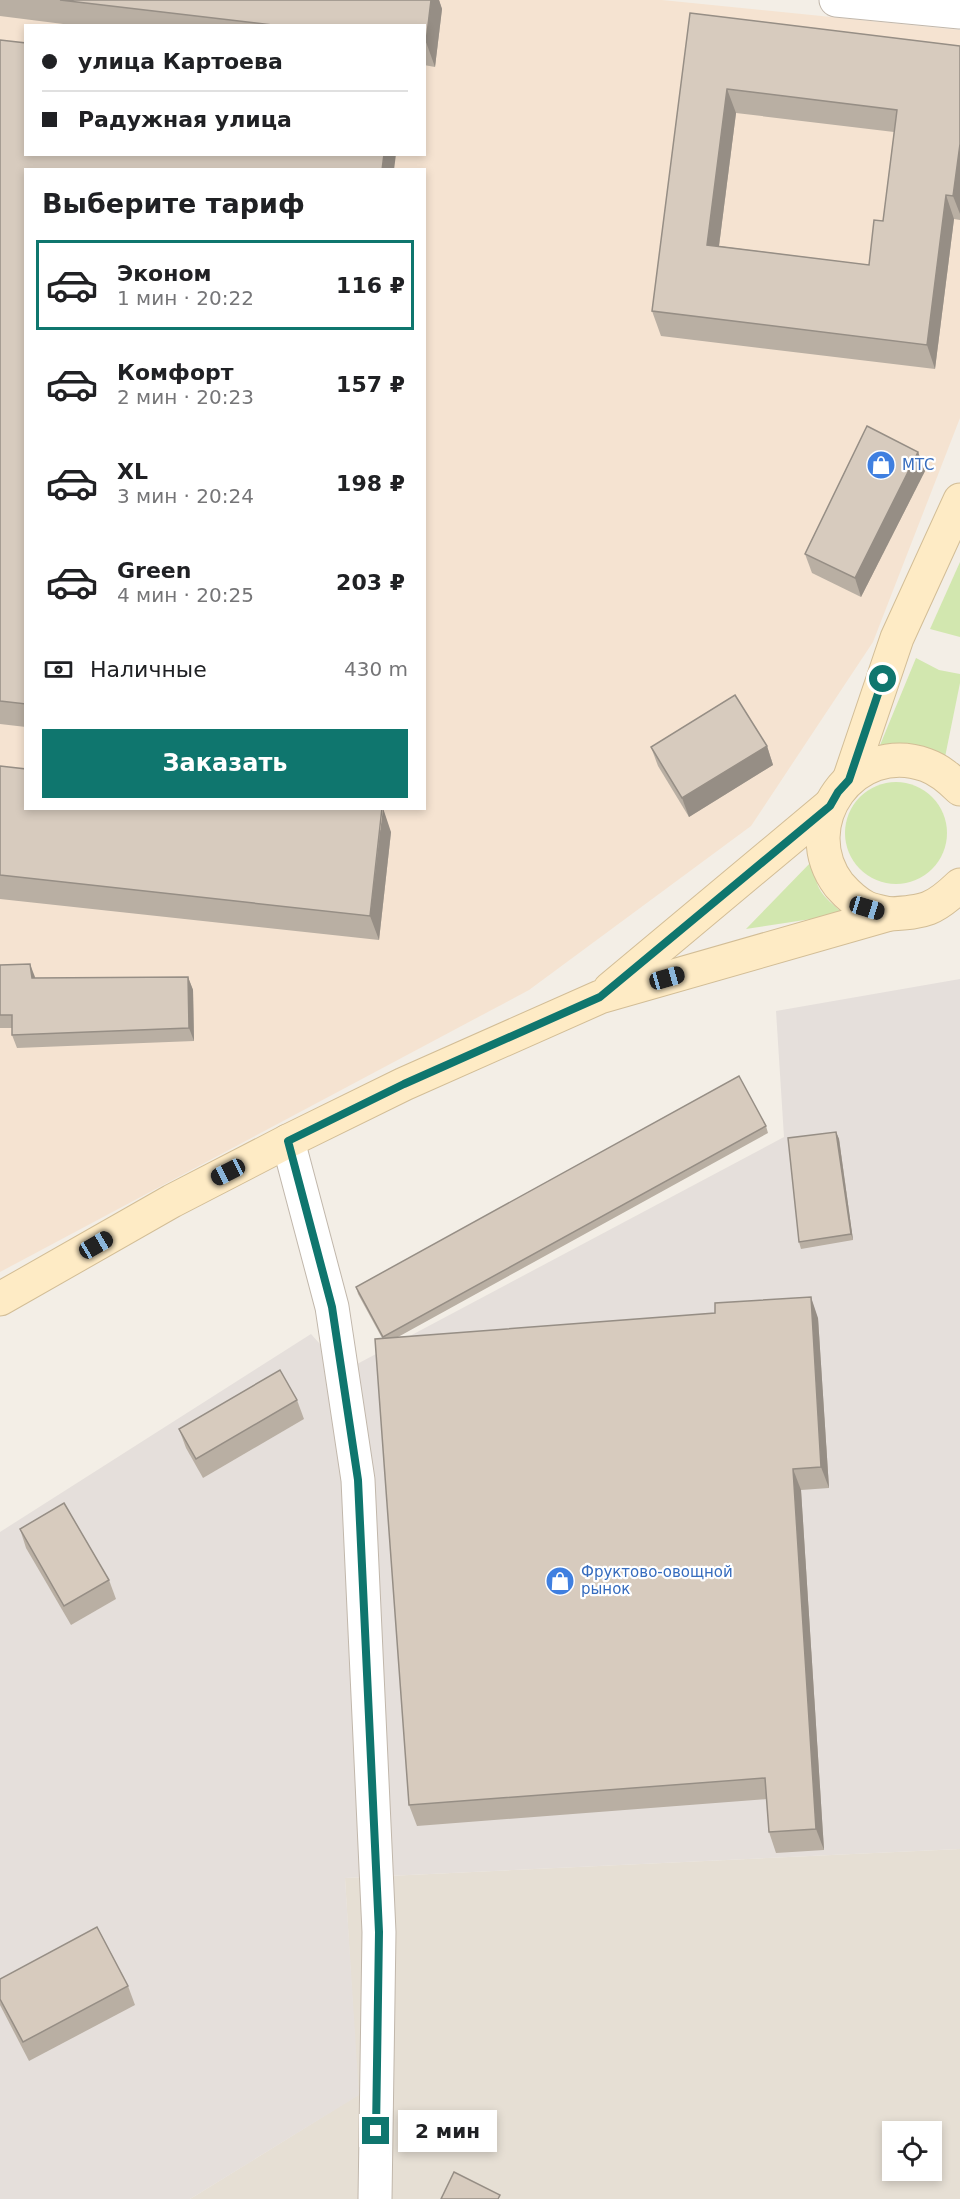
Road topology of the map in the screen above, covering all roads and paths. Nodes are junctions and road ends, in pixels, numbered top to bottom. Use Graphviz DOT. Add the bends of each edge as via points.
graph roads {
  1 [pos="836,0"];
  2 [pos="960,12"];
  3 [pos="960,501"];
  4 [pos="849,780"];
  5 [pos="960,789"];
  6 [pos="830,806"];
  7 [pos="954,894"];
  8 [pos="890,914"];
  9 [pos="600,997"];
  10 [pos="288,1141"];
  11 [pos="0,1299"];
  12 [pos="375,2199"];
  1 -- 2 [label="street"];
  3 -- 4 [label="main road" via="897,638"];
  4 -- 5 [label="main road" via="866,768 907,760 946,775"];
  4 -- 6 [label="main road"];
  6 -- 8 [label="main road" via="823,829 824,853 832,875 847,894 867,908"];
  6 -- 9 [label="main road"];
  7 -- 8 [label="main road" via="916,913"];
  8 -- 9 [label="main road"];
  9 -- 10 [label="main road" via="404,1084"];
  10 -- 11 [label="main road"];
  10 -- 12 [label="street" via="332,1307 358,1480 379,1932"];
}
